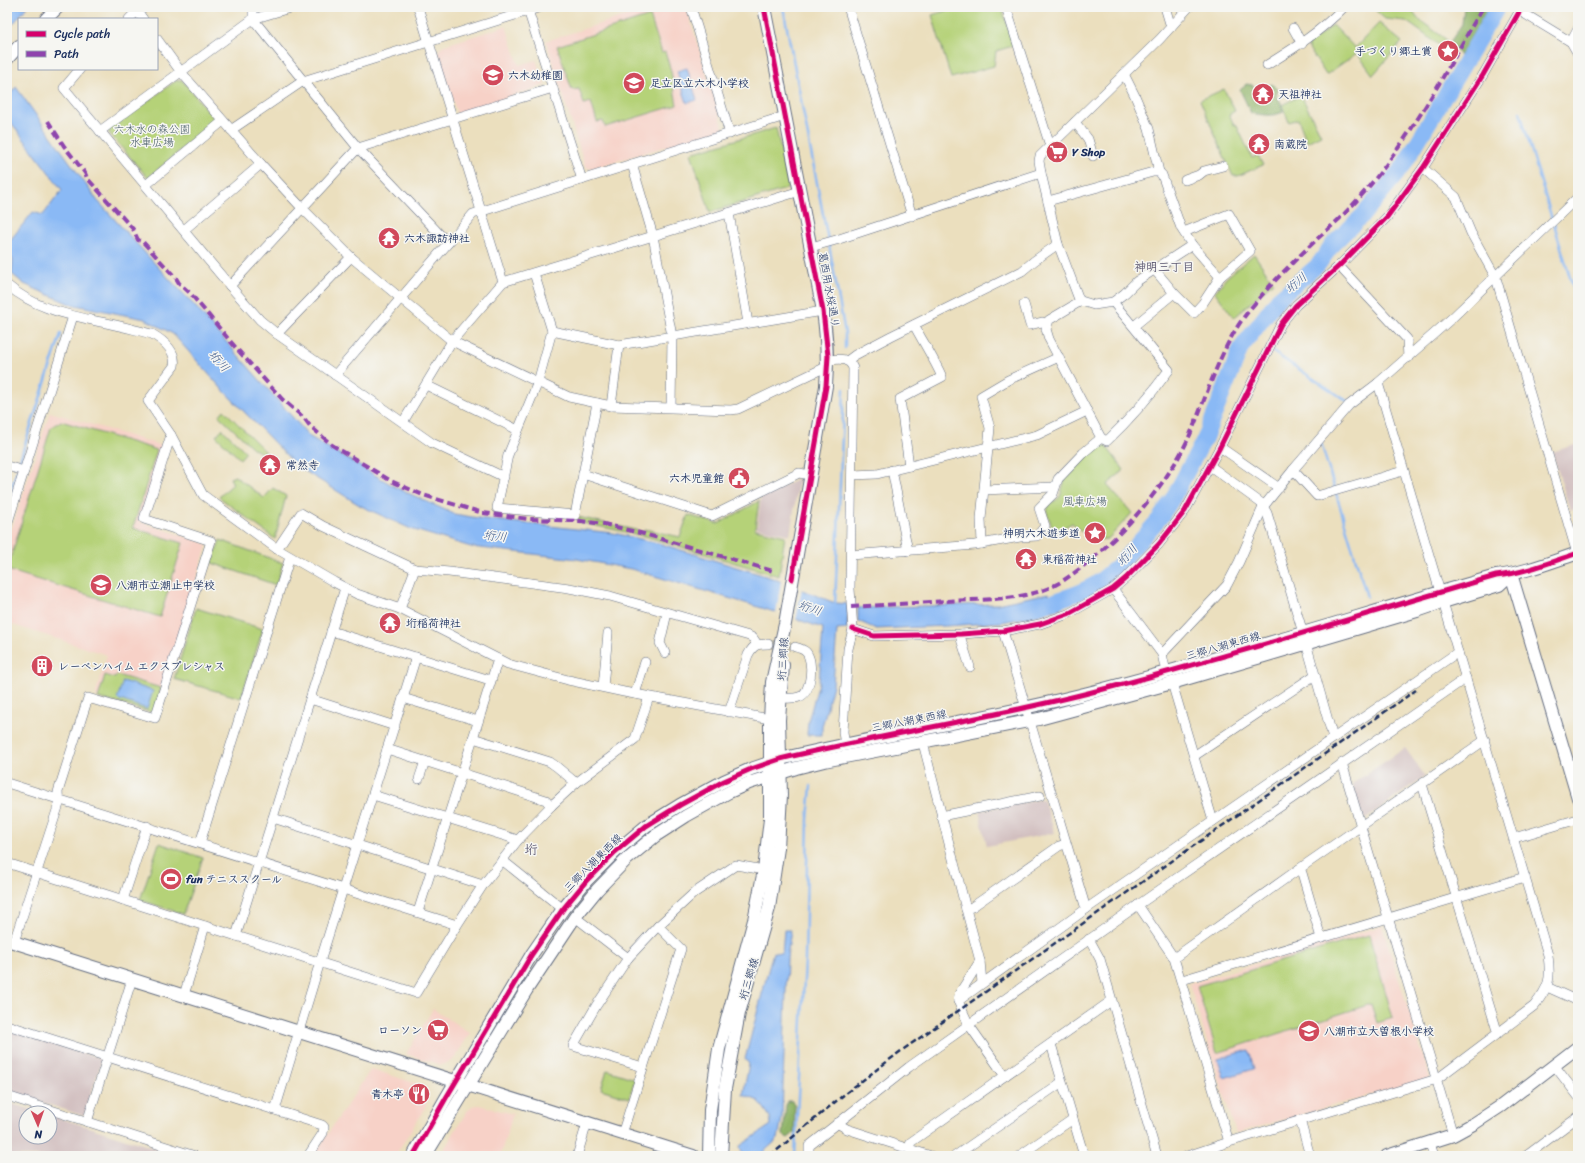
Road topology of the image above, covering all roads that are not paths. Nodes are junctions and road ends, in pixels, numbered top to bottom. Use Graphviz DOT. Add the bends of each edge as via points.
graph roads {
  1 [pos="58,7"];
  2 [pos="253,7"];
  3 [pos="293,7"];
  4 [pos="418,7"];
  5 [pos="541,7"];
  6 [pos="691,7"];
  7 [pos="764,7"];
  8 [pos="848,7"];
  9 [pos="1006,7"];
  10 [pos="1165,7"];
  11 [pos="1189,7"];
  12 [pos="1344,7"];
  13 [pos="528,9"];
  14 [pos="1521,9"];
  15 [pos="140,11"];
  16 [pos="47,18"];
  17 [pos="130,18"];
  18 [pos="253,19"];
  19 [pos="1171,27"];
  20 [pos="1293,28"];
  21 [pos="1578,29"];
  22 [pos="158,40"];
  23 [pos="429,42"];
  24 [pos="1571,42"];
  25 [pos="1302,44"];
  26 [pos="18,47"];
  27 [pos="1578,54"];
  28 [pos="7,59"];
  29 [pos="1267,65"];
  30 [pos="79,70"];
  31 [pos="180,72"];
  32 [pos="1124,74"];
  33 [pos="303,80"];
  34 [pos="553,88"];
  35 [pos="785,116"];
  36 [pos="453,120"];
  37 [pos="223,121"];
  38 [pos="1075,122"];
  39 [pos="231,130"];
  40 [pos="100,131"];
  41 [pos="730,134"];
  42 [pos="1050,146"];
  43 [pos="358,148"];
  44 [pos="1093,156"];
  45 [pos="261,164"];
  46 [pos="632,164"];
  47 [pos="1223,166"];
  48 [pos="1423,168"];
  49 [pos="1159,172"];
  50 [pos="1041,173"];
  51 [pos="582,180"];
  52 [pos="1185,180"];
  53 [pos="146,185"];
  54 [pos="800,191"];
  55 [pos="1578,197"];
  56 [pos="1048,201"];
  57 [pos="302,208"];
  58 [pos="482,211"];
  59 [pos="729,213"];
  60 [pos="912,216"];
  61 [pos="184,230"];
  62 [pos="1184,232"];
  63 [pos="653,236"];
  64 [pos="448,243"];
  65 [pos="1058,244"];
  66 [pos="1192,245"];
  67 [pos="811,247"];
  68 [pos="351,257"];
  69 [pos="1339,266"];
  70 [pos="1154,269"];
  71 [pos="534,273"];
  72 [pos="1220,277"];
  73 [pos="1496,278"];
  74 [pos="503,282"];
  75 [pos="7,285"];
  76 [pos="230,286"];
  77 [pos="1174,293"];
  78 [pos="401,298"];
  79 [pos="1080,302"];
  80 [pos="1114,302"];
  81 [pos="1024,304"];
  82 [pos="823,311"];
  83 [pos="73,316"];
  84 [pos="748,323"];
  85 [pos="1047,324"];
  86 [pos="914,325"];
  87 [pos="1134,326"];
  88 [pos="552,331"];
  89 [pos="277,334"];
  90 [pos="672,336"];
  91 [pos="452,341"];
  92 [pos="619,345"];
  93 [pos="1059,356"];
  94 [pos="1408,358"];
  95 [pos="846,360"];
  96 [pos="828,363"];
  97 [pos="335,375"];
  98 [pos="538,382"];
  99 [pos="1378,384"];
  100 [pos="426,385"];
  101 [pos="597,403"];
  102 [pos="611,406"];
  103 [pos="671,407"];
  104 [pos="1087,411"];
  105 [pos="403,422"];
  106 [pos="518,430"];
  107 [pos="171,435"];
  108 [pos="1101,438"];
  109 [pos="988,446"];
  110 [pos="1220,447"];
  111 [pos="10,466"];
  112 [pos="909,466"];
  113 [pos="1210,466"];
  114 [pos="892,470"];
  115 [pos="1293,470"];
  116 [pos="24,471"];
  117 [pos="1404,471"];
  118 [pos="583,474"];
  119 [pos="810,475"];
  120 [pos="852,475"];
  121 [pos="504,477"];
  122 [pos="1055,487"];
  123 [pos="1279,488"];
  124 [pos="984,490"];
  125 [pos="1263,507"];
  126 [pos="7,524"];
  127 [pos="982,544"];
  128 [pos="277,549"];
  129 [pos="908,551"];
  130 [pos="851,555"];
  131 [pos="1578,555"];
  132 [pos="290,557"];
  133 [pos="415,569"];
  134 [pos="1511,574"];
  135 [pos="345,588"];
  136 [pos="1113,589"];
  137 [pos="1442,597"];
  138 [pos="400,609"];
  139 [pos="667,613"];
  140 [pos="785,624"];
  141 [pos="853,629"];
  142 [pos="331,631"];
  143 [pos="1003,631"];
  144 [pos="608,633"];
  145 [pos="961,634"];
  146 [pos="1305,638"];
  147 [pos="757,644"];
  148 [pos="768,644"];
  149 [pos="795,647"];
  150 [pos="1458,652"];
  151 [pos="665,653"];
  152 [pos="1162,654"];
  153 [pos="416,657"];
  154 [pos="498,659"];
  155 [pos="645,662"];
  156 [pos="970,668"];
  157 [pos="1166,672"];
  158 [pos="1315,675"];
  159 [pos="1466,678"];
  160 [pos="490,680"];
  161 [pos="1172,683"];
  162 [pos="603,687"];
  163 [pos="635,694"];
  164 [pos="649,697"];
  165 [pos="403,698"];
  166 [pos="780,698"];
  167 [pos="310,699"];
  168 [pos="1026,708"];
  169 [pos="729,712"];
  170 [pos="770,719"];
  171 [pos="478,721"];
  172 [pos="1030,721"];
  173 [pos="395,726"];
  174 [pos="473,738"];
  175 [pos="1334,738"];
  176 [pos="1484,740"];
  177 [pos="922,743"];
  178 [pos="845,745"];
  179 [pos="387,749"];
  180 [pos="1194,756"];
  181 [pos="425,761"];
  182 [pos="775,761"];
  183 [pos="1342,763"];
  184 [pos="462,773"];
  185 [pos="776,774"];
  186 [pos="419,779"];
  187 [pos="7,783"];
  188 [pos="576,784"];
  189 [pos="1422,784"];
  190 [pos="373,795"];
  191 [pos="1040,796"];
  192 [pos="1578,798"];
  193 [pos="59,799"];
  194 [pos="551,806"];
  195 [pos="940,816"];
  196 [pos="273,818"];
  197 [pos="448,819"];
  198 [pos="1578,819"];
  199 [pos="1213,821"];
  200 [pos="147,826"];
  201 [pos="1362,826"];
  202 [pos="1514,838"];
  203 [pos="518,840"];
  204 [pos="200,843"];
  205 [pos="1066,844"];
  206 [pos="356,845"];
  207 [pos="502,860"];
  208 [pos="259,861"];
  209 [pos="7,863"];
  210 [pos="431,869"];
  211 [pos="1299,869"];
  212 [pos="764,870"];
  213 [pos="37,873"];
  214 [pos="1525,876"];
  215 [pos="483,885"];
  216 [pos="343,889"];
  217 [pos="1457,897"];
  218 [pos="123,900"];
  219 [pos="1138,905"];
  220 [pos="563,909"];
  221 [pos="966,909"];
  222 [pos="1086,909"];
  223 [pos="418,912"];
  224 [pos="575,918"];
  225 [pos="1388,918"];
  226 [pos="457,925"];
  227 [pos="205,926"];
  228 [pos="658,926"];
  229 [pos="236,936"];
  230 [pos="1321,938"];
  231 [pos="1089,939"];
  232 [pos="10,941"];
  233 [pos="628,958"];
  234 [pos="1174,958"];
  235 [pos="980,961"];
  236 [pos="320,962"];
  237 [pos="132,979"];
  238 [pos="1182,980"];
  239 [pos="982,983"];
  240 [pos="1547,987"];
  241 [pos="184,995"];
  242 [pos="958,1001"];
  243 [pos="1111,1001"];
  244 [pos="1578,1001"];
  245 [pos="7,1025"];
  246 [pos="969,1025"];
  247 [pos="299,1032"];
  248 [pos="1498,1034"];
  249 [pos="1051,1044"];
  250 [pos="1578,1047"];
  251 [pos="108,1057"];
  252 [pos="1554,1065"];
  253 [pos="643,1067"];
  254 [pos="1005,1076"];
  255 [pos="1437,1080"];
  256 [pos="1062,1082"];
  257 [pos="461,1084"];
  258 [pos="7,1096"];
  259 [pos="1578,1096"];
  260 [pos="275,1110"];
  261 [pos="1578,1117"];
  262 [pos="1073,1118"];
  263 [pos="1300,1120"];
  264 [pos="87,1122"];
  265 [pos="587,1123"];
  266 [pos="837,1123"];
  267 [pos="622,1134"];
  268 [pos="1453,1135"];
  269 [pos="1229,1142"];
  270 [pos="1430,1143"];
  271 [pos="909,1148"];
  272 [pos="167,1152"];
  273 [pos="195,1156"];
  274 [pos="308,1156"];
  275 [pos="413,1156"];
  276 [pos="425,1156"];
  277 [pos="577,1156"];
  278 [pos="694,1156"];
  279 [pos="709,1156"];
  280 [pos="721,1156"];
  281 [pos="809,1156"];
  282 [pos="931,1156"];
  283 [pos="956,1156"];
  284 [pos="1019,1156"];
  285 [pos="1084,1156"];
  286 [pos="1157,1156"];
  287 [pos="1187,1156"];
  288 [pos="1310,1156"];
  289 [pos="1387,1156"];
  290 [pos="1434,1156"];
  291 [pos="1526,1156"];
  1 -- 16 [label="street"];
  2 -- 18 [label="street"];
  3 -- 18 [label="street"];
  4 -- 23 [label="street"];
  5 -- 13 [label="street"];
  6 -- 41 [label="street"];
  7 -- 35 [label="street, 葛西用水桜通り"];
  8 -- 60 [label="street"];
  9 -- 42 [label="street"];
  10 -- 19 [label="street"];
  11 -- 19 [label="street"];
  12 -- 25 [label="street"];
  13 -- 23 [label="street"];
  13 -- 34 [label="street"];
  14 -- 24 [label="street"];
  14 -- 48 [label="street" via="1483,75"];
  15 -- 17 [label="street"];
  18 -- 31 [label="street"];
  18 -- 33 [label="street"];
  19 -- 32 [label="street"];
  20 -- 25 [label="street"];
  21 -- 24 [label="street"];
  22 -- 31 [label="street"];
  23 -- 33 [label="street"];
  23 -- 36 [label="street"];
  24 -- 27 [label="street"];
  25 -- 29 [label="street"];
  26 -- 28 [label="street"];
  30 -- 40 [label="street" via="64,88"];
  31 -- 37 [label="street"];
  31 -- 40 [label="street"];
  32 -- 38 [label="street"];
  32 -- 49 [label="street" via="1148,129"];
  33 -- 39 [label="street"];
  33 -- 43 [label="street"];
  34 -- 36 [label="street"];
  34 -- 51 [label="street"];
  35 -- 41 [label="street"];
  35 -- 54 [label="street, 葛西用水桜通り"];
  36 -- 43 [label="street"];
  36 -- 58 [label="street"];
  37 -- 39 [label="street"];
  37 -- 53 [label="street"];
  38 -- 42 [label="street"];
  38 -- 44 [label="street" via="1088,139"];
  39 -- 45 [label="street"];
  40 -- 53 [label="street"];
  41 -- 46 [label="street"];
  42 -- 50 [label="street" via="1040,156"];
  43 -- 57 [label="street"];
  43 -- 64 [label="street"];
  45 -- 57 [label="street"];
  45 -- 61 [label="street"];
  46 -- 51 [label="street"];
  46 -- 63 [label="street"];
  47 -- 52 [label="street"];
  48 -- 69 [label="street" via="1387,217"];
  48 -- 73 [label="street" via="1456,197 1471,233"];
  49 -- 56 [label="street"];
  49 -- 62 [label="street"];
  50 -- 56 [label="street"];
  50 -- 60 [label="street"];
  51 -- 58 [label="street"];
  53 -- 61 [label="street"];
  54 -- 59 [label="street"];
  54 -- 67 [label="street, 葛西用水桜通り"];
  55 -- 73 [label="street"];
  56 -- 65 [label="street"];
  57 -- 68 [label="street"];
  57 -- 76 [label="street"];
  58 -- 64 [label="street" via="473,214"];
  58 -- 74 [label="street"];
  59 -- 63 [label="street"];
  59 -- 84 [label="street"];
  60 -- 67 [label="street"];
  61 -- 76 [label="street"];
  62 -- 66 [label="street"];
  62 -- 72 [label="street" via="1229,214 1250,251"];
  63 -- 71 [label="street"];
  63 -- 90 [label="street"];
  64 -- 78 [label="street"];
  65 -- 79 [label="street"];
  65 -- 86 [label="street" via="1022,271"];
  66 -- 70 [label="street"];
  66 -- 72 [label="street"];
  67 -- 82 [label="street, 葛西用水桜通り"];
  68 -- 78 [label="street"];
  68 -- 89 [label="street"];
  69 -- 94 [label="street" via="1407,339"];
  69 -- 110 [label="street" via="1296,305 1281,324"];
  70 -- 77 [label="street"];
  70 -- 80 [label="street"];
  71 -- 74 [label="street"];
  71 -- 88 [label="street"];
  72 -- 77 [label="street" via="1194,313"];
  73 -- 94 [label="street"];
  73 -- 131 [label="street"];
  74 -- 91 [label="street"];
  75 -- 83 [label="street" via="31,302"];
  76 -- 89 [label="street" via="260,320"];
  77 -- 87 [label="street"];
  78 -- 91 [label="street"];
  78 -- 97 [label="street"];
  79 -- 80 [label="street" via="1094,305"];
  79 -- 85 [label="street" via="1049,320"];
  80 -- 87 [label="street"];
  81 -- 85 [label="street" via="1030,326 1042,322"];
  82 -- 84 [label="street"];
  82 -- 96 [label="street, 葛西用水桜通り"];
  83 -- 107 [label="street" via="152,334 170,348 175,357 174,366 148,401"];
  83 -- 116 [label="street"];
  84 -- 90 [label="street"];
  85 -- 93 [label="street" via="1049,339"];
  86 -- 95 [label="street"];
  86 -- 112 [label="street" via="942,377 900,399"];
  87 -- 108 [label="street" via="1169,370 1152,394 1124,425 1107,442"];
  88 -- 92 [label="street"];
  88 -- 98 [label="street"];
  89 -- 97 [label="street"];
  90 -- 92 [label="street"];
  90 -- 103 [label="street"];
  91 -- 98 [label="street"];
  91 -- 100 [label="street"];
  92 -- 102 [label="street"];
  93 -- 104 [label="street"];
  93 -- 109 [label="street" via="981,396 990,428"];
  94 -- 99 [label="street"];
  95 -- 96 [label="street"];
  95 -- 120 [label="street" via="853,368"];
  96 -- 103 [label="street" via="738,409"];
  96 -- 119 [label="street, 葛西用水桜通り"];
  97 -- 105 [label="street"];
  98 -- 101 [label="street" via="569,397"];
  98 -- 106 [label="street"];
  99 -- 115 [label="street" via="1349,405"];
  99 -- 117 [label="street"];
  100 -- 105 [label="street"];
  100 -- 106 [label="street"];
  101 -- 102 [label="street"];
  101 -- 118 [label="street"];
  102 -- 103 [label="street"];
  104 -- 108 [label="street"];
  104 -- 109 [label="street" via="1037,435"];
  105 -- 121 [label="street" via="432,443"];
  106 -- 121 [label="street" via="508,456"];
  107 -- 128 [label="street" via="203,495"];
  107 -- 193 [label="street" via="144,519 211,541 155,718 88,698 58,792"];
  108 -- 122 [label="street" via="1058,479"];
  109 -- 112 [label="street"];
  109 -- 124 [label="street"];
  110 -- 113 [label="street"];
  110 -- 123 [label="street"];
  111 -- 116 [label="street"];
  112 -- 114 [label="street"];
  113 -- 125 [label="street"];
  113 -- 136 [label="street" via="1175,524"];
  114 -- 120 [label="street" via="877,474"];
  114 -- 129 [label="street"];
  115 -- 117 [label="street" via="1317,496"];
  115 -- 123 [label="street"];
  116 -- 126 [label="street"];
  117 -- 137 [label="street"];
  118 -- 119 [label="street" via="712,516 799,473"];
  118 -- 121 [label="street" via="575,515 497,508"];
  119 -- 140 [label="street, 葛西用水桜通り"];
  120 -- 130 [label="street"];
  122 -- 124 [label="street"];
  122 -- 127 [label="street" via="1053,494 1039,508 1045,526 1037,536"];
  123 -- 125 [label="street"];
  124 -- 127 [label="street"];
  125 -- 146 [label="street"];
  125 -- 152 [label="street" via="1227,585"];
  127 -- 129 [label="street"];
  128 -- 132 [label="street"];
  128 -- 133 [label="street" via="301,513"];
  129 -- 130 [label="street"];
  130 -- 141 [label="street"];
  131 -- 134 [label="street, 三郷八潮東西線"];
  132 -- 135 [label="street"];
  132 -- 204 [label="street"];
  133 -- 138 [label="street"];
  133 -- 139 [label="street" via="569,588 610,596"];
  134 -- 137 [label="street, 三郷八潮東西線" via="1496,576"];
  134 -- 192 [label="street"];
  135 -- 138 [label="street"];
  135 -- 142 [label="street"];
  136 -- 143 [label="street" via="1068,614 1040,624"];
  136 -- 152 [label="street"];
  137 -- 146 [label="street, 三郷八潮東西線"];
  137 -- 150 [label="street"];
  138 -- 154 [label="street"];
  139 -- 147 [label="street" via="749,636"];
  139 -- 151 [label="street" via="660,643"];
  140 -- 166 [label="street, 垳三郷線"];
  140 -- 170 [label="street, 垳三郷線" via="772,682"];
  141 -- 145 [label="street" via="874,636"];
  141 -- 178 [label="street" via="847,656 843,722"];
  142 -- 153 [label="street"];
  142 -- 167 [label="street"];
  143 -- 145 [label="street"];
  143 -- 168 [label="street"];
  144 -- 162 [label="street"];
  145 -- 156 [label="street"];
  146 -- 157 [label="street, 三郷八潮東西線"];
  146 -- 158 [label="street"];
  146 -- 161 [label="street, 三郷八潮東西線"];
  147 -- 148 [label="street"];
  147 -- 169 [label="street" via="748,655"];
  149 -- 166 [label="street" via="805,651 809,656 807,689 804,695 798,698"];
  150 -- 159 [label="street"];
  150 -- 175 [label="street"];
  152 -- 157 [label="street"];
  153 -- 160 [label="street"];
  153 -- 165 [label="street"];
  154 -- 160 [label="street"];
  154 -- 162 [label="street" via="568,680"];
  155 -- 163 [label="street"];
  157 -- 168 [label="street, 三郷八潮東西線"];
  158 -- 175 [label="street"];
  158 -- 180 [label="street"];
  159 -- 176 [label="street"];
  159 -- 183 [label="street"];
  160 -- 171 [label="street"];
  161 -- 172 [label="street, 三郷八潮東西線"];
  161 -- 180 [label="street"];
  162 -- 163 [label="street"];
  163 -- 164 [label="street"];
  164 -- 169 [label="street"];
  164 -- 188 [label="street" via="635,740"];
  165 -- 171 [label="street"];
  165 -- 173 [label="street"];
  166 -- 182 [label="street, 垳三郷線"];
  167 -- 173 [label="street"];
  167 -- 196 [label="street"];
  168 -- 172 [label="street"];
  168 -- 178 [label="street, 三郷八潮東西線"];
  169 -- 170 [label="street"];
  170 -- 182 [label="street, 垳三郷線"];
  171 -- 174 [label="street"];
  172 -- 177 [label="street, 三郷八潮東西線"];
  172 -- 205 [label="street"];
  173 -- 179 [label="street"];
  174 -- 184 [label="street"];
  174 -- 188 [label="street" via="550,762"];
  175 -- 199 [label="street"];
  176 -- 189 [label="street"];
  176 -- 202 [label="street"];
  177 -- 185 [label="street, 三郷八潮東西線" via="824,761"];
  177 -- 195 [label="street"];
  178 -- 182 [label="street, 三郷八潮東西線"];
  179 -- 181 [label="street"];
  179 -- 190 [label="street"];
  180 -- 199 [label="street"];
  181 -- 184 [label="street"];
  181 -- 186 [label="street"];
  182 -- 185 [label="street, 垳三郷線"];
  182 -- 220 [label="street, 三郷八潮東西線" via="724,781 646,826 587,880"];
  183 -- 201 [label="street"];
  183 -- 219 [label="street"];
  184 -- 194 [label="street" via="546,800"];
  184 -- 197 [label="street"];
  185 -- 212 [label="street, 垳三郷線"];
  185 -- 224 [label="street, 三郷八潮東西線" via="729,792 654,836 597,890"];
  185 -- 280 [label="street, 垳三郷線" via="781,818 773,888 739,1013 725,1089"];
  187 -- 193 [label="street"];
  188 -- 194 [label="street"];
  189 -- 201 [label="street"];
  189 -- 217 [label="street"];
  190 -- 197 [label="street"];
  190 -- 206 [label="street"];
  191 -- 195 [label="street"];
  193 -- 200 [label="street"];
  193 -- 213 [label="street"];
  194 -- 203 [label="street"];
  195 -- 221 [label="street"];
  196 -- 206 [label="street"];
  196 -- 208 [label="street"];
  197 -- 203 [label="street"];
  197 -- 210 [label="street"];
  198 -- 202 [label="street"];
  199 -- 222 [label="street"];
  200 -- 204 [label="street"];
  200 -- 218 [label="street"];
  201 -- 211 [label="street"];
  201 -- 225 [label="street"];
  202 -- 214 [label="street"];
  203 -- 207 [label="street"];
  204 -- 208 [label="street"];
  205 -- 221 [label="street" via="1058,846"];
  205 -- 222 [label="street"];
  206 -- 210 [label="street"];
  206 -- 216 [label="street"];
  207 -- 215 [label="street"];
  207 -- 220 [label="street"];
  208 -- 216 [label="street"];
  208 -- 229 [label="street"];
  209 -- 213 [label="street"];
  210 -- 215 [label="street"];
  210 -- 223 [label="street"];
  211 -- 230 [label="street"];
  211 -- 234 [label="street"];
  212 -- 228 [label="street" via="736,865 694,893"];
  212 -- 279 [label="street, 垳三郷線" via="754,920 719,1049 710,1110"];
  213 -- 218 [label="street"];
  213 -- 232 [label="street"];
  214 -- 217 [label="street"];
  214 -- 240 [label="street" via="1548,955 1551,974"];
  215 -- 226 [label="street"];
  216 -- 223 [label="street"];
  216 -- 236 [label="street"];
  217 -- 225 [label="street"];
  217 -- 248 [label="street"];
  218 -- 227 [label="street"];
  219 -- 231 [label="street"];
  219 -- 234 [label="street"];
  220 -- 257 [label="street, 三郷八潮東西線" via="532,954"];
  221 -- 235 [label="street"];
  222 -- 239 [label="street"];
  223 -- 226 [label="street"];
  224 -- 233 [label="street"];
  224 -- 257 [label="street, 三郷八潮東西線"];
  225 -- 230 [label="street"];
  225 -- 255 [label="street"];
  226 -- 236 [label="street" via="416,993"];
  227 -- 229 [label="street"];
  227 -- 241 [label="street"];
  228 -- 233 [label="street"];
  228 -- 253 [label="street" via="680,949"];
  229 -- 236 [label="street"];
  230 -- 238 [label="street"];
  231 -- 243 [label="street" via="1100,959"];
  231 -- 246 [label="street"];
  232 -- 237 [label="street"];
  233 -- 253 [label="street" via="573,1046"];
  234 -- 238 [label="street"];
  235 -- 239 [label="street"];
  235 -- 242 [label="street" via="959,994"];
  236 -- 247 [label="street"];
  237 -- 241 [label="street"];
  237 -- 251 [label="street"];
  238 -- 269 [label="street"];
  239 -- 242 [label="street"];
  240 -- 244 [label="street"];
  240 -- 248 [label="street" via="1534,1006"];
  241 -- 247 [label="street"];
  242 -- 246 [label="street"];
  243 -- 249 [label="street"];
  243 -- 286 [label="street"];
  245 -- 251 [label="street"];
  246 -- 254 [label="street"];
  246 -- 266 [label="street" via="909,1067"];
  247 -- 257 [label="street"];
  247 -- 260 [label="street"];
  248 -- 255 [label="street"];
  249 -- 254 [label="street"];
  249 -- 256 [label="street"];
  250 -- 252 [label="street"];
  251 -- 260 [label="street"];
  251 -- 264 [label="street"];
  252 -- 259 [label="street"];
  252 -- 268 [label="street" via="1501,1106"];
  253 -- 267 [label="street"];
  254 -- 271 [label="street" via="911,1142"];
  255 -- 263 [label="street"];
  255 -- 268 [label="street"];
  256 -- 262 [label="street"];
  256 -- 283 [label="street"];
  257 -- 265 [label="street"];
  257 -- 275 [label="street, 三郷八潮東西線"];
  257 -- 276 [label="street, 三郷八潮東西線"];
  258 -- 264 [label="street"];
  260 -- 274 [label="street" via="324,1127 323,1133"];
  261 -- 291 [label="street"];
  262 -- 284 [label="street"];
  262 -- 285 [label="street"];
  263 -- 269 [label="street"];
  263 -- 288 [label="street"];
  264 -- 272 [label="street"];
  265 -- 267 [label="street"];
  265 -- 277 [label="street"];
  266 -- 271 [label="street" via="847,1129"];
  266 -- 281 [label="street" via="809,1146"];
  267 -- 278 [label="street"];
  268 -- 270 [label="street"];
  269 -- 287 [label="street"];
  270 -- 289 [label="street"];
  270 -- 290 [label="street"];
  271 -- 282 [label="street"];
  272 -- 273 [label="street"];
}
